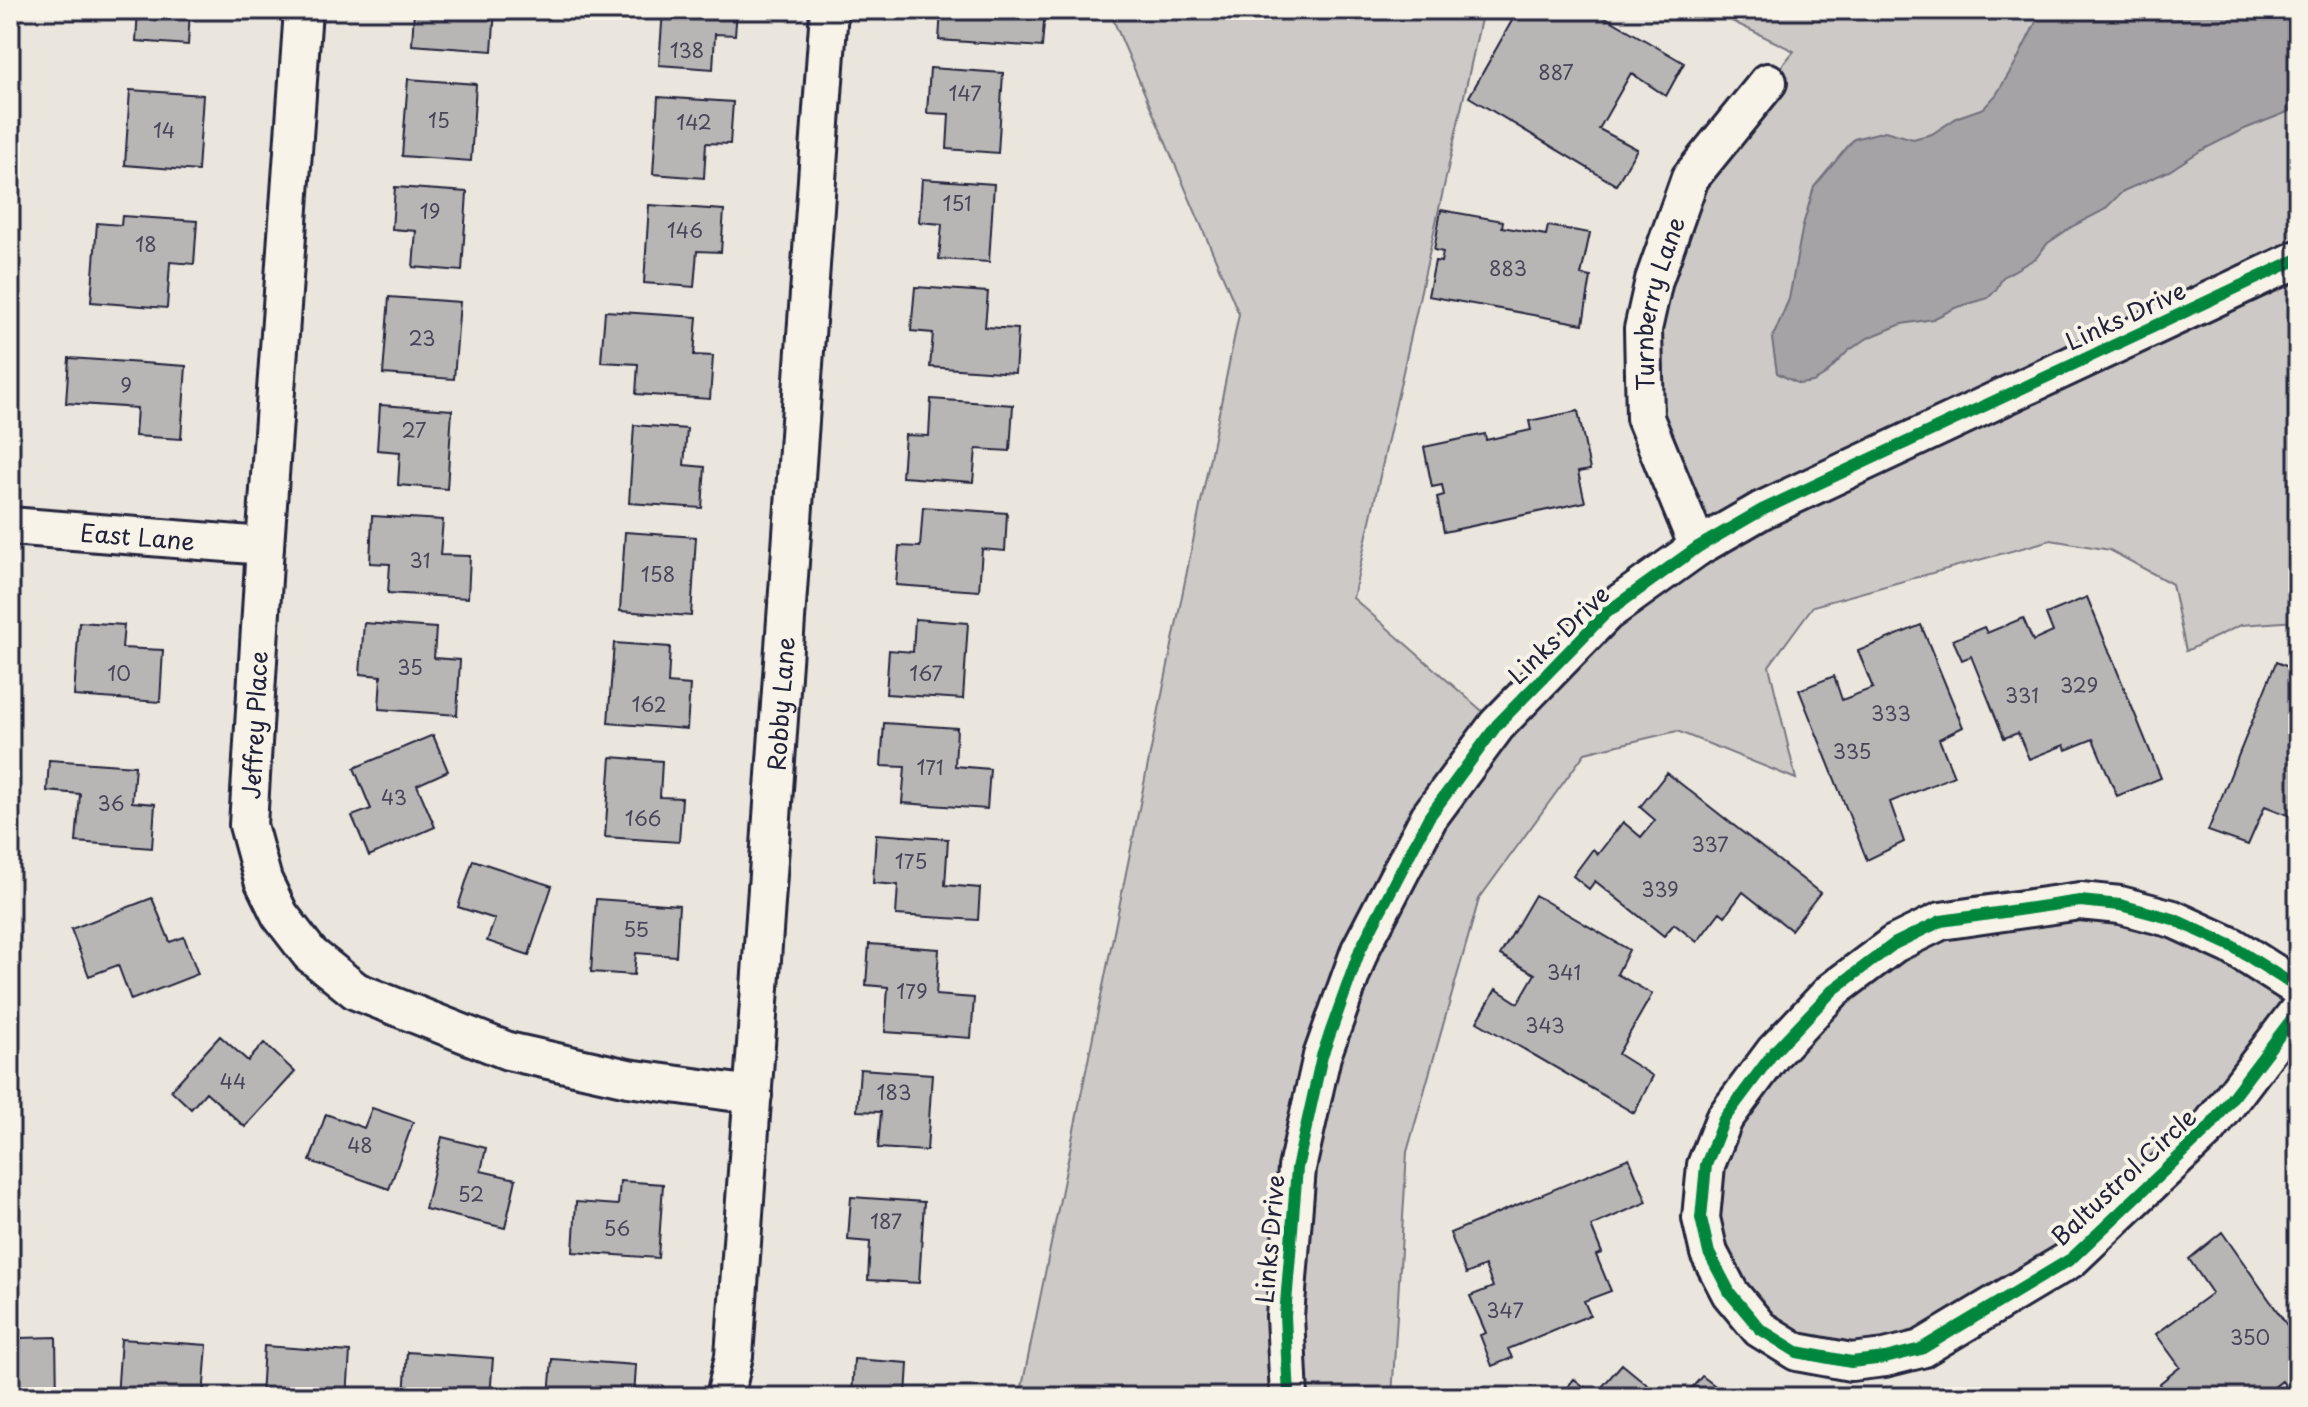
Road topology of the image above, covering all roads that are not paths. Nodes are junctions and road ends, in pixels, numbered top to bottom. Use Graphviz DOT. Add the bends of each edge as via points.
graph roads {
  1 [pos="303,10"];
  2 [pos="829,10"];
  3 [pos="1768,82"];
  4 [pos="2298,259"];
  5 [pos="10,526"];
  6 [pos="265,546"];
  7 [pos="1698,547"];
  8 [pos="2298,988"];
  9 [pos="2298,1011"];
  10 [pos="753,1095"];
  11 [pos="725,1397"];
  12 [pos="1289,1397"];
  1 -- 6 [label="street, Jeffrey Place"];
  2 -- 10 [label="street, Robby Lane"];
  3 -- 7 [label="street, Turnberry Lane" via="1690,178 1654,280 1643,329 1645,418"];
  4 -- 7 [label="street, Links Drive" via="1762,510"];
  5 -- 6 [label="street, East Lane"];
  6 -- 10 [label="street, Jeffrey Place" via="248,825 263,880 280,915 310,954 356,991 508,1051 628,1078"];
  7 -- 12 [label="street, Links Drive" via="1606,613 1497,725 1429,817 1360,950 1322,1056 1297,1168 1285,1316"];
  8 -- 9 [label="street, Baltustrol Circle" via="2232,946 2173,919 2120,905 2080,901 1941,921 1894,944 1833,990 1774,1052 1724,1119 1706,1165 1701,1218 1709,1253 1730,1293 1760,1329 1797,1352 1851,1362 1921,1349 2071,1259 2209,1128"];
  10 -- 11 [label="street, Robby Lane" via="734,1356"];
}
